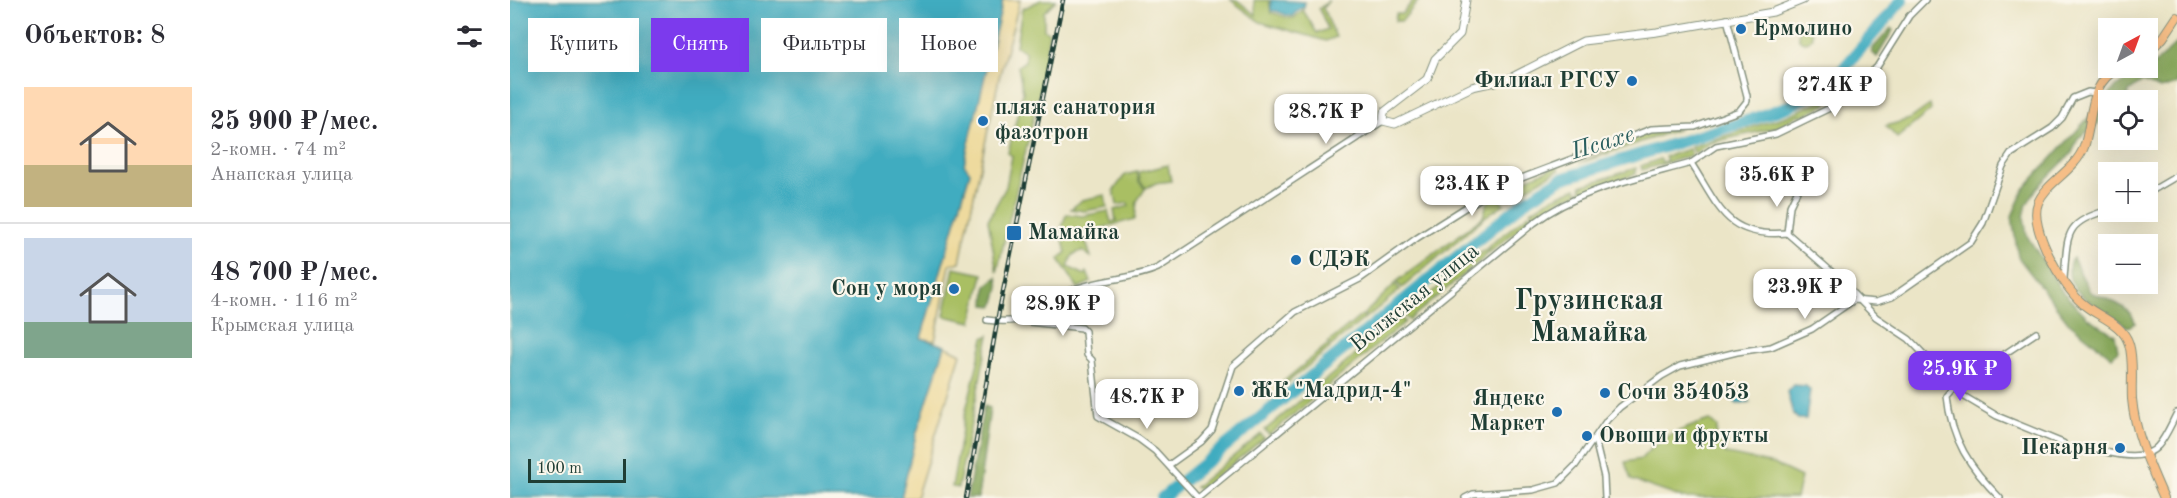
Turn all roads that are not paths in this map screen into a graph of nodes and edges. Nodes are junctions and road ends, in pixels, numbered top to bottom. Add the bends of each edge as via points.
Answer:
1 (1466, 0) edge
2 (1803, 0) edge
3 (1925, 0) edge
4 (2177, 17) edge
5 (1727, 19) junction
6 (2158, 43) edge
7 (2105, 78) edge
8 (2095, 93) junction
9 (1383, 121) junction
10 (1691, 164) junction
11 (2177, 176) edge
12 (2158, 187) edge
13 (1798, 189) dead end
14 (2098, 213) edge
15 (1787, 233) junction
16 (2064, 278) junction
17 (1860, 300) junction
18 (1025, 319) junction
19 (987, 320) dead end
20 (2036, 333) dead end
21 (1955, 387) junction
22 (2177, 413) edge
23 (1595, 440) junction
24 (2063, 443) dead end
25 (2086, 448) dead end
26 (2146, 454) junction
27 (1169, 465) junction
28 (1198, 498) edge
29 (1465, 498) edge
30 (1605, 498) edge
31 (2000, 498) edge
32 (2164, 498) edge

1 - 9 street via 1460,34 1435,59 1427,79 1384,112
2 - 5 street via 1778,10
3 - 10 street, Волжская улица via 1908,16 1877,67 1836,105 1776,134 1716,146
4 - 6 main road
5 - 9 street via 1583,41 1500,82 1472,87 1395,124
5 - 27 street via 1747,96 1739,111 1695,127 1651,129 1504,185 1436,225 1360,279 1295,312 1233,366 1212,430
7 - 8 main road
8 - 16 main road via 2083,149 2064,176 2041,196 2036,210 2044,245
8 - 17 street via 2073,98 2052,128 2011,154 1983,223 1971,242 1892,297 1876,302
9 - 18 street via 1158,268 1137,277 1072,290
10 - 15 street via 1731,223 1765,235
10 - 28 street, Волжская улица via 1586,194 1538,220
11 - 12 street
13 - 15 street via 1788,212
14 - 16 street via 2075,225 2067,244
15 - 17 street
16 - 26 main road via 2080,303 2118,327 2129,344 2132,399
17 - 21 street via 1889,327 1909,339
17 - 23 street via 1848,303 1812,329 1771,347 1680,366 1620,407
18 - 19 street
18 - 27 street via 1085,331 1098,416 1139,439
20 - 21 street
21 - 24 street via 1997,416
21 - 31 street via 1947,396 1954,434 1972,468
22 - 26 street via 2159,446
23 - 29 street via 1558,483
23 - 30 street
25 - 26 street via 2135,456
26 - 32 main road
27 - 28 street

